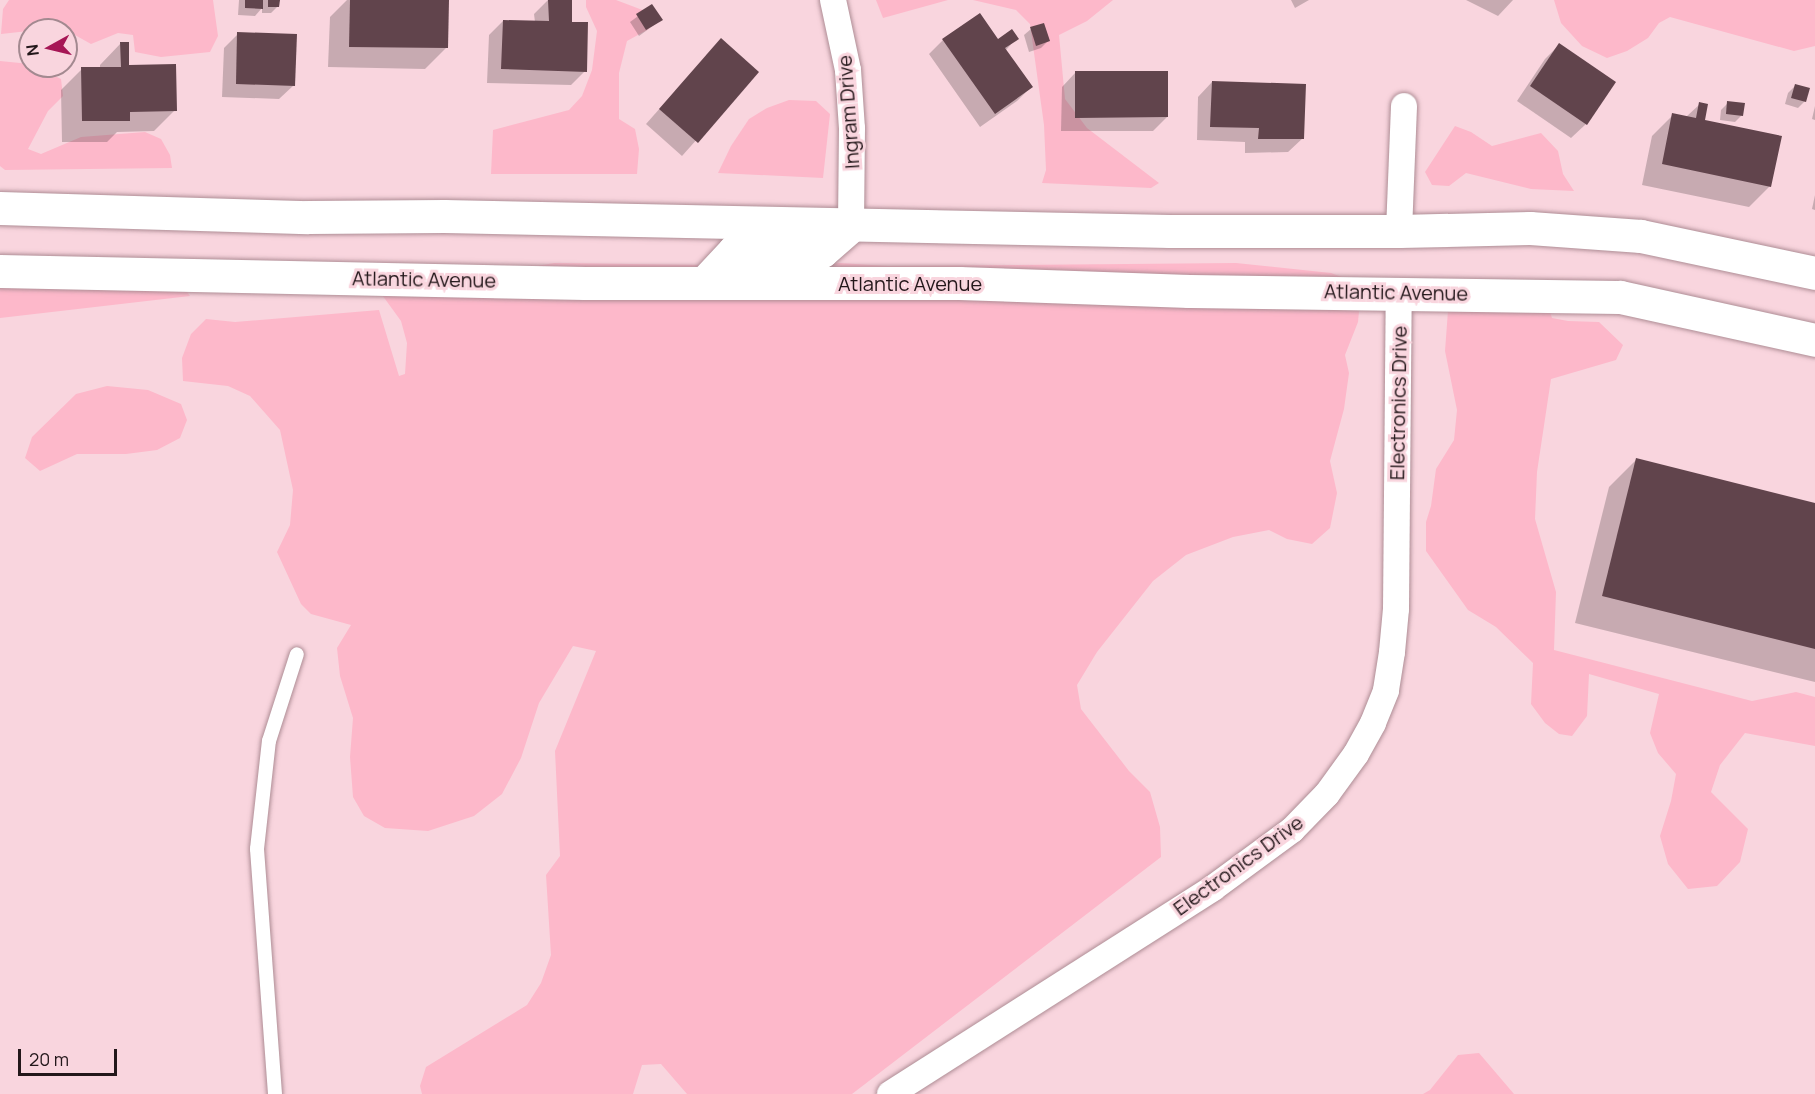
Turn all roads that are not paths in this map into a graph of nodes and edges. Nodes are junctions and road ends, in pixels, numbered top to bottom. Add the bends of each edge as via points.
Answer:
1 (832, 0) edge
2 (1404, 106) dead end
3 (0, 208) edge
4 (851, 226) junction
5 (1399, 231) junction
6 (0, 272) edge
7 (1815, 273) edge
8 (705, 282) junction
9 (1399, 292) junction
10 (1815, 340) edge
11 (297, 654) dead end
12 (275, 1094) edge
13 (890, 1094) edge

1 - 4 street, Ingram Drive via 848,70
2 - 5 street
3 - 4 main road
4 - 5 main road
4 - 8 main road via 822,250 734,251
5 - 7 main road via 1595,231 1641,236
6 - 8 main road, Atlantic Avenue
8 - 9 main road, Atlantic Avenue via 959,282 1189,291
9 - 10 main road, Atlantic Avenue via 1620,297
9 - 13 street, Electronics Drive via 1396,609 1392,652 1386,690 1356,754 1327,794 1292,830 1213,888
11 - 12 lane via 269,741 257,849

